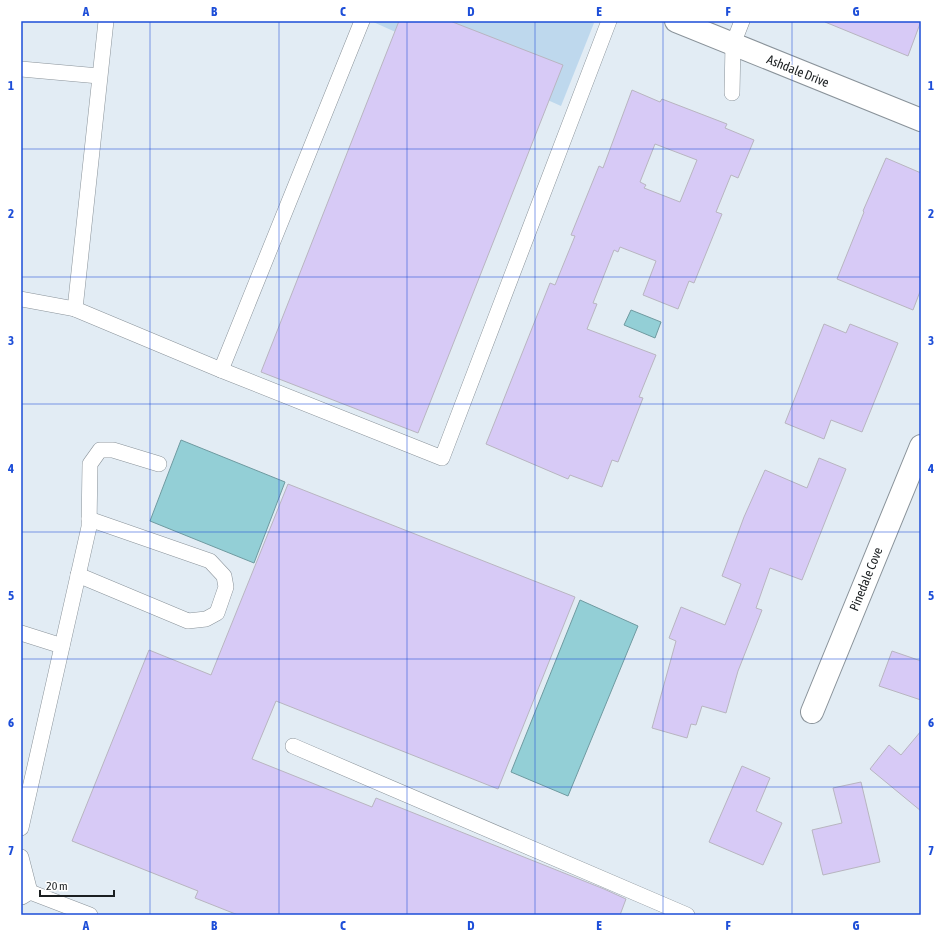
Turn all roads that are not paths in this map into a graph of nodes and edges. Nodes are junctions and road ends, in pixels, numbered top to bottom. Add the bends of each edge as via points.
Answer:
1 (106, 21) edge
2 (362, 21) edge
3 (609, 21) edge
4 (676, 21) edge
5 (742, 21) edge
6 (733, 44) junction
7 (21, 69) edge
8 (99, 76) junction
9 (732, 93) dead end
10 (921, 120) edge
11 (21, 299) edge
12 (75, 309) junction
13 (221, 370) junction
14 (921, 446) edge
15 (159, 464) dead end
16 (89, 519) junction
17 (78, 575) junction
18 (21, 633) edge
19 (62, 646) junction
20 (812, 712) dead end
21 (293, 746) dead end
22 (21, 828) edge
23 (21, 857) edge
24 (25, 895) edge
25 (90, 915) edge
26 (687, 915) edge

1 - 8 lane
2 - 13 lane
3 - 13 lane via 442,458
4 - 6 street, Ashdale Drive
5 - 6 lane
6 - 9 lane
6 - 10 street, Ashdale Drive
7 - 8 lane
8 - 12 lane
11 - 12 lane
12 - 13 lane
14 - 20 street, Pinedale Cove
15 - 16 lane via 113,450 100,450 90,464
16 - 17 lane
16 - 17 lane via 210,562 224,576 226,587 217,613 206,619 188,621
17 - 19 lane
18 - 19 lane
19 - 22 lane
21 - 26 lane
23 - 24 lane
24 - 25 lane

